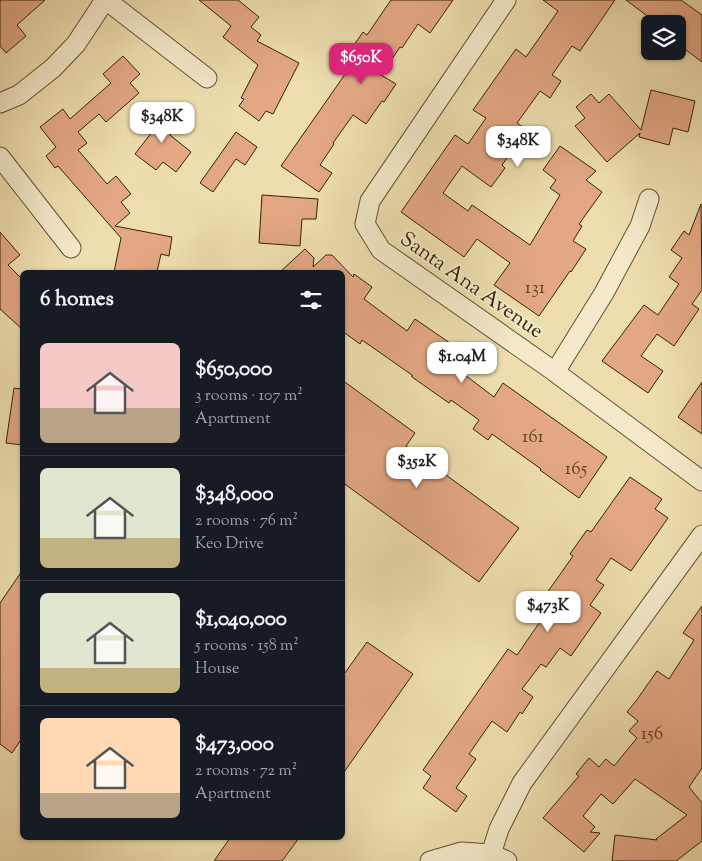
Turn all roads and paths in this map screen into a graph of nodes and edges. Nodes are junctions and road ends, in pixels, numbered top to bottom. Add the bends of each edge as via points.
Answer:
1 (106, 0) edge
2 (506, 0) edge
3 (206, 78) dead end
4 (0, 103) edge
5 (0, 157) edge
6 (649, 199) dead end
7 (71, 248) dead end
8 (555, 372) junction
9 (702, 481) edge
10 (702, 535) edge
11 (499, 858) edge
12 (430, 861) edge

1 - 3 street
1 - 4 street via 76,44 53,68 18,95
2 - 8 street, Santa Ana Avenue via 370,201 365,224 381,250
5 - 7 street
6 - 8 street via 640,226 604,294
8 - 9 street, Santa Ana Avenue
10 - 11 street via 522,783 500,829
11 - 12 street via 461,852

